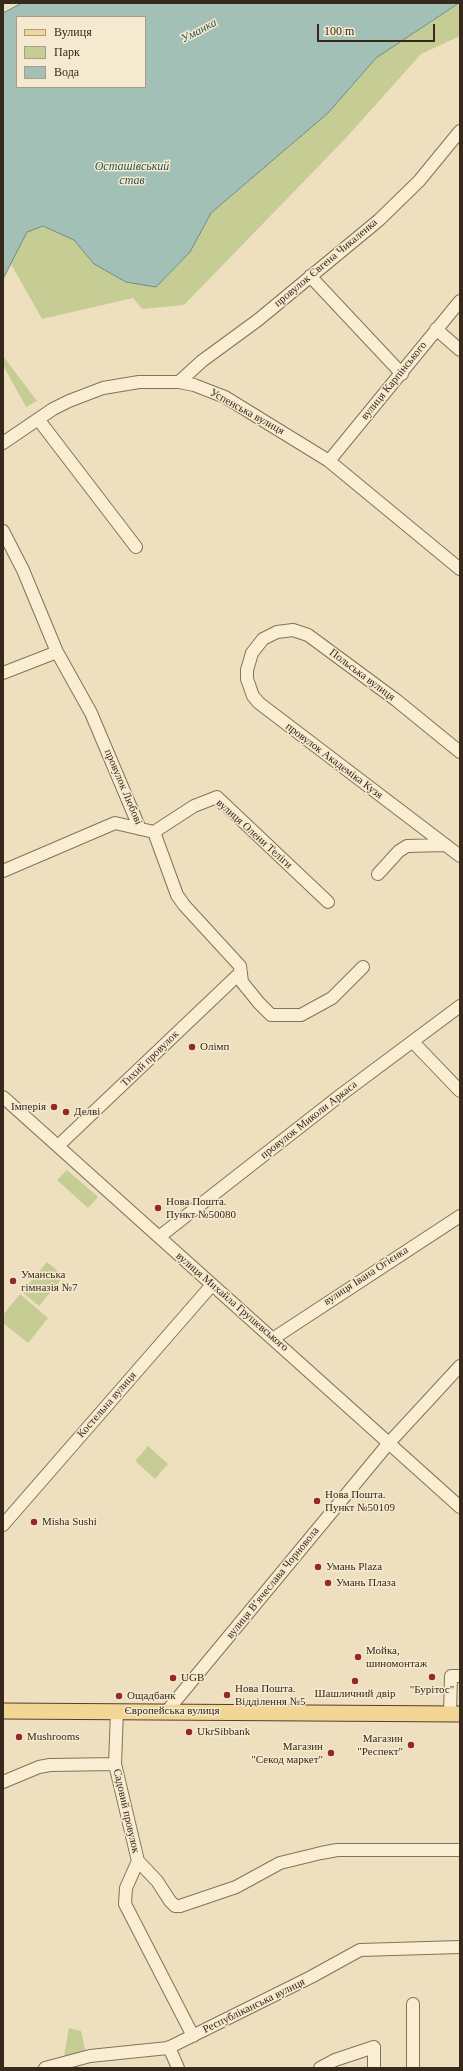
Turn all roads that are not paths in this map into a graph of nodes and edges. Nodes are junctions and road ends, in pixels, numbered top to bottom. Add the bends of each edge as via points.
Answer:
1 (460, 130) edge
2 (310, 276) junction
3 (460, 302) edge
4 (436, 329) junction
5 (460, 350) edge
6 (402, 374) junction
7 (179, 382) junction
8 (38, 419) junction
9 (3, 443) edge
10 (329, 461) junction
11 (3, 531) edge
12 (136, 547) dead end
13 (460, 569) edge
14 (257, 646) joint
15 (56, 652) junction
16 (3, 673) edge
17 (460, 752) edge
18 (140, 829) junction
19 (154, 832) junction
20 (446, 846) junction
21 (460, 856) edge
22 (3, 871) edge
23 (378, 874) dead end
24 (328, 902) dead end
25 (363, 968) dead end
26 (241, 972) junction
27 (460, 1006) edge
28 (413, 1042) junction
29 (460, 1091) edge
30 (3, 1097) edge
31 (58, 1145) junction
32 (460, 1216) edge
33 (159, 1237) junction
34 (211, 1286) junction
35 (274, 1338) junction
36 (460, 1366) edge
37 (388, 1444) junction
38 (460, 1507) edge
39 (3, 1525) edge
40 (460, 1676) edge
41 (3, 1710) edge
42 (117, 1711) junction
43 (167, 1711) junction
44 (455, 1714) edge
45 (115, 1764) junction
46 (3, 1782) edge
47 (460, 1850) edge
48 (138, 1860) junction
49 (460, 1947) edge
50 (413, 2004) dead end
51 (193, 2036) junction
52 (169, 2047) junction
53 (45, 2068) edge
54 (178, 2068) edge
55 (320, 2068) edge
56 (374, 2068) edge
57 (413, 2068) edge

1 - 2 street, провулок Євгена Чикаленка via 419,181 379,220
2 - 6 street
2 - 7 street, провулок Євгена Чикаленка via 258,320 202,360
3 - 4 street, вулиця Карпінського
4 - 5 street
4 - 6 street, вулиця Карпінського
6 - 10 street, вулиця Карпінського
7 - 8 street, Успенська вулиця via 139,382 103,388 70,400
7 - 10 street, Успенська вулиця via 226,397
8 - 9 street, Успенська вулиця
8 - 12 street
10 - 13 street, Успенська вулиця
11 - 15 street, провулок Любові via 23,570
14 - 17 street, Польська вулиця via 277,632 292,630 308,635 396,700
14 - 20 street, провулок Академіка Кузя via 250,657 247,670 249,688 259,703
15 - 16 street
15 - 18 street, провулок Любові via 91,713
18 - 19 street, провулок Любові
18 - 22 street via 115,823
19 - 24 street, вулиця Олени Теліги via 194,806 217,797
19 - 26 street, провулок Любові via 177,895 240,966
20 - 21 street, провулок Академіка Кузя
20 - 23 street via 407,846
25 - 26 street, провулок Любові via 332,998 301,1015 271,1015 242,982
26 - 31 street, Тихий провулок
27 - 28 street, провулок Миколи Аркаса
28 - 29 street
28 - 33 street, провулок Миколи Аркаса
30 - 31 street, вулиця Михайла Грушевського
31 - 33 street, вулиця Михайла Грушевського
32 - 35 street, вулиця Івана Огієнка
33 - 34 street, вулиця Михайла Грушевського
34 - 35 street, вулиця Михайла Грушевського
34 - 39 street, Костельна вулиця
35 - 37 street, вулиця Михайла Грушевського
36 - 37 street, вулиця В’ячеслава Чорновола
37 - 38 street, вулиця Михайла Грушевського
37 - 43 street, вулиця В’ячеслава Чорновола
40 - 44 street via 451,1676
41 - 42 main road, Європейська вулиця
42 - 43 main road, Європейська вулиця
42 - 45 street, Садовий провулок
43 - 44 main road, Європейська вулиця
45 - 46 street via 50,1764
45 - 48 street, Садовий провулок
47 - 48 street via 337,1850 320,1853 280,1863 232,1889 180,1906 175,1906 170,1901 157,1881
48 - 51 street, Садовий провулок via 126,1888 125,1904
49 - 51 street, Республіканська вулиця via 360,1950
50 - 57 street
51 - 52 street, Республіканська вулиця
52 - 53 street, Республіканська вулиця via 90,2056
52 - 54 street
55 - 56 street via 335,2060 374,2047

